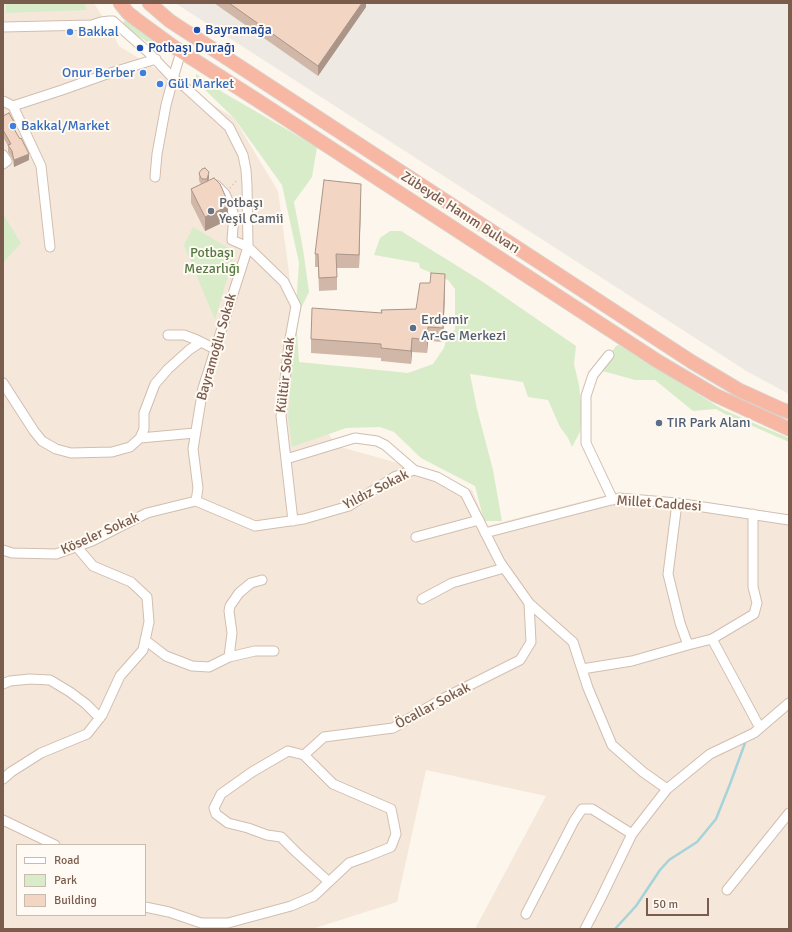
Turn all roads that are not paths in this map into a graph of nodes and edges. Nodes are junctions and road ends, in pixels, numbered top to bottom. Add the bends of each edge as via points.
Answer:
1 (149, 3) edge
2 (125, 5) edge
3 (114, 23) junction
4 (3, 27) edge
5 (181, 52) junction
6 (156, 59) junction
7 (173, 78) junction
8 (3, 101) edge
9 (13, 106) junction
10 (155, 177) dead end
11 (214, 183) edge
12 (50, 247) dead end
13 (248, 247) junction
14 (168, 335) dead end
15 (201, 342) junction
16 (215, 349) junction
17 (610, 355) dead end
18 (3, 383) edge
19 (789, 412) edge
20 (789, 429) edge
21 (195, 433) junction
22 (140, 438) junction
23 (286, 459) junction
24 (414, 470) junction
25 (613, 500) junction
26 (196, 501) junction
27 (677, 503) junction
28 (753, 514) junction
29 (479, 520) junction
30 (789, 520) edge
31 (292, 521) junction
32 (485, 533) junction
33 (416, 536) dead end
34 (77, 547) junction
35 (3, 550) edge
36 (504, 568) junction
37 (262, 580) dead end
38 (422, 599) dead end
39 (529, 603) junction
40 (712, 639) junction
41 (145, 640) junction
42 (688, 645) junction
43 (274, 651) dead end
44 (229, 657) junction
45 (582, 669) junction
46 (3, 684) edge
47 (789, 703) edge
48 (100, 718) junction
49 (760, 728) junction
50 (304, 755) junction
51 (3, 779) edge
52 (667, 789) junction
53 (789, 813) edge
54 (3, 820) edge
55 (632, 834) junction
56 (54, 844) edge
57 (329, 882) junction
58 (728, 890) dead end
59 (146, 907) edge
60 (526, 914) dead end
61 (585, 929) edge

1 - 19 highway, Zübeyde Hanım Bulvarı via 170,21 692,362 739,390
2 - 3 street
2 - 5 highway, Zübeyde Hanım Bulvarı via 137,20
3 - 4 street via 109,21 92,25
3 - 6 street, Bayramoğlu Sokak
5 - 7 street
5 - 20 highway, Zübeyde Hanım Bulvarı via 659,362 715,395
6 - 7 street, Bayramoğlu Sokak
6 - 9 street
7 - 10 street via 156,154
7 - 13 street, Bayramoğlu Sokak via 229,127 243,155 247,185
8 - 9 street
9 - 12 street via 41,166
11 - 13 street, Kültür Sokak via 225,194 234,214 232,240
13 - 16 street, Bayramoğlu Sokak
13 - 23 street, Kültür Sokak via 284,282 296,306 281,416
14 - 15 street via 184,335
15 - 16 street
15 - 22 street via 168,369 155,384 144,413 144,429
16 - 21 street, Bayramoğlu Sokak via 203,388
17 - 25 street via 593,374 586,396 586,443
18 - 22 street via 42,441 56,449 71,453 112,452 130,447
21 - 22 street
21 - 26 street, Bayramoğlu Sokak via 193,449 198,488
23 - 24 street via 355,438 377,441 385,445
23 - 31 street, Kültür Sokak
24 - 29 street, Yıldız Sokak via 437,477 465,493
24 - 31 street, Yıldız Sokak via 394,478 349,506
25 - 27 street, Millet Caddesi via 619,498
25 - 32 street, Millet Caddesi
26 - 31 street, Yıldız Sokak via 255,526
26 - 34 street, Köseler Sokak via 147,513
27 - 28 street, Millet Caddesi
27 - 42 street via 668,574
28 - 30 street, Millet Caddesi
28 - 40 street via 753,587 757,603 754,614
29 - 32 street, Yıldız Sokak
29 - 33 street
32 - 36 street
34 - 35 street, Köseler Sokak via 56,554 12,553
34 - 41 street via 94,566 131,582 147,597 149,622
36 - 38 street via 452,583
36 - 39 street
37 - 44 street via 251,583 239,593 230,606 232,633
39 - 45 street via 573,642
39 - 50 street, Öcallar Sokak via 531,642 520,660 444,698 393,728 324,737
40 - 42 street
40 - 49 street
41 - 44 street via 166,656 192,666 209,667
41 - 48 street via 142,650 120,676
42 - 45 street via 632,662
43 - 44 street via 255,651
45 - 52 street via 612,745
46 - 48 street via 30,679 50,680 86,704
47 - 49 street
48 - 51 street via 87,734 41,753
49 - 52 street via 710,754
50 - 57 street via 333,784 391,809 396,834 391,847 349,863
50 - 57 street via 288,751 252,772 221,794 214,808 216,814 228,823 281,837
52 - 55 street
53 - 58 street
54 - 56 street
55 - 60 street via 592,809 582,809
55 - 61 street
57 - 59 street via 314,896 291,906 228,923 201,923

